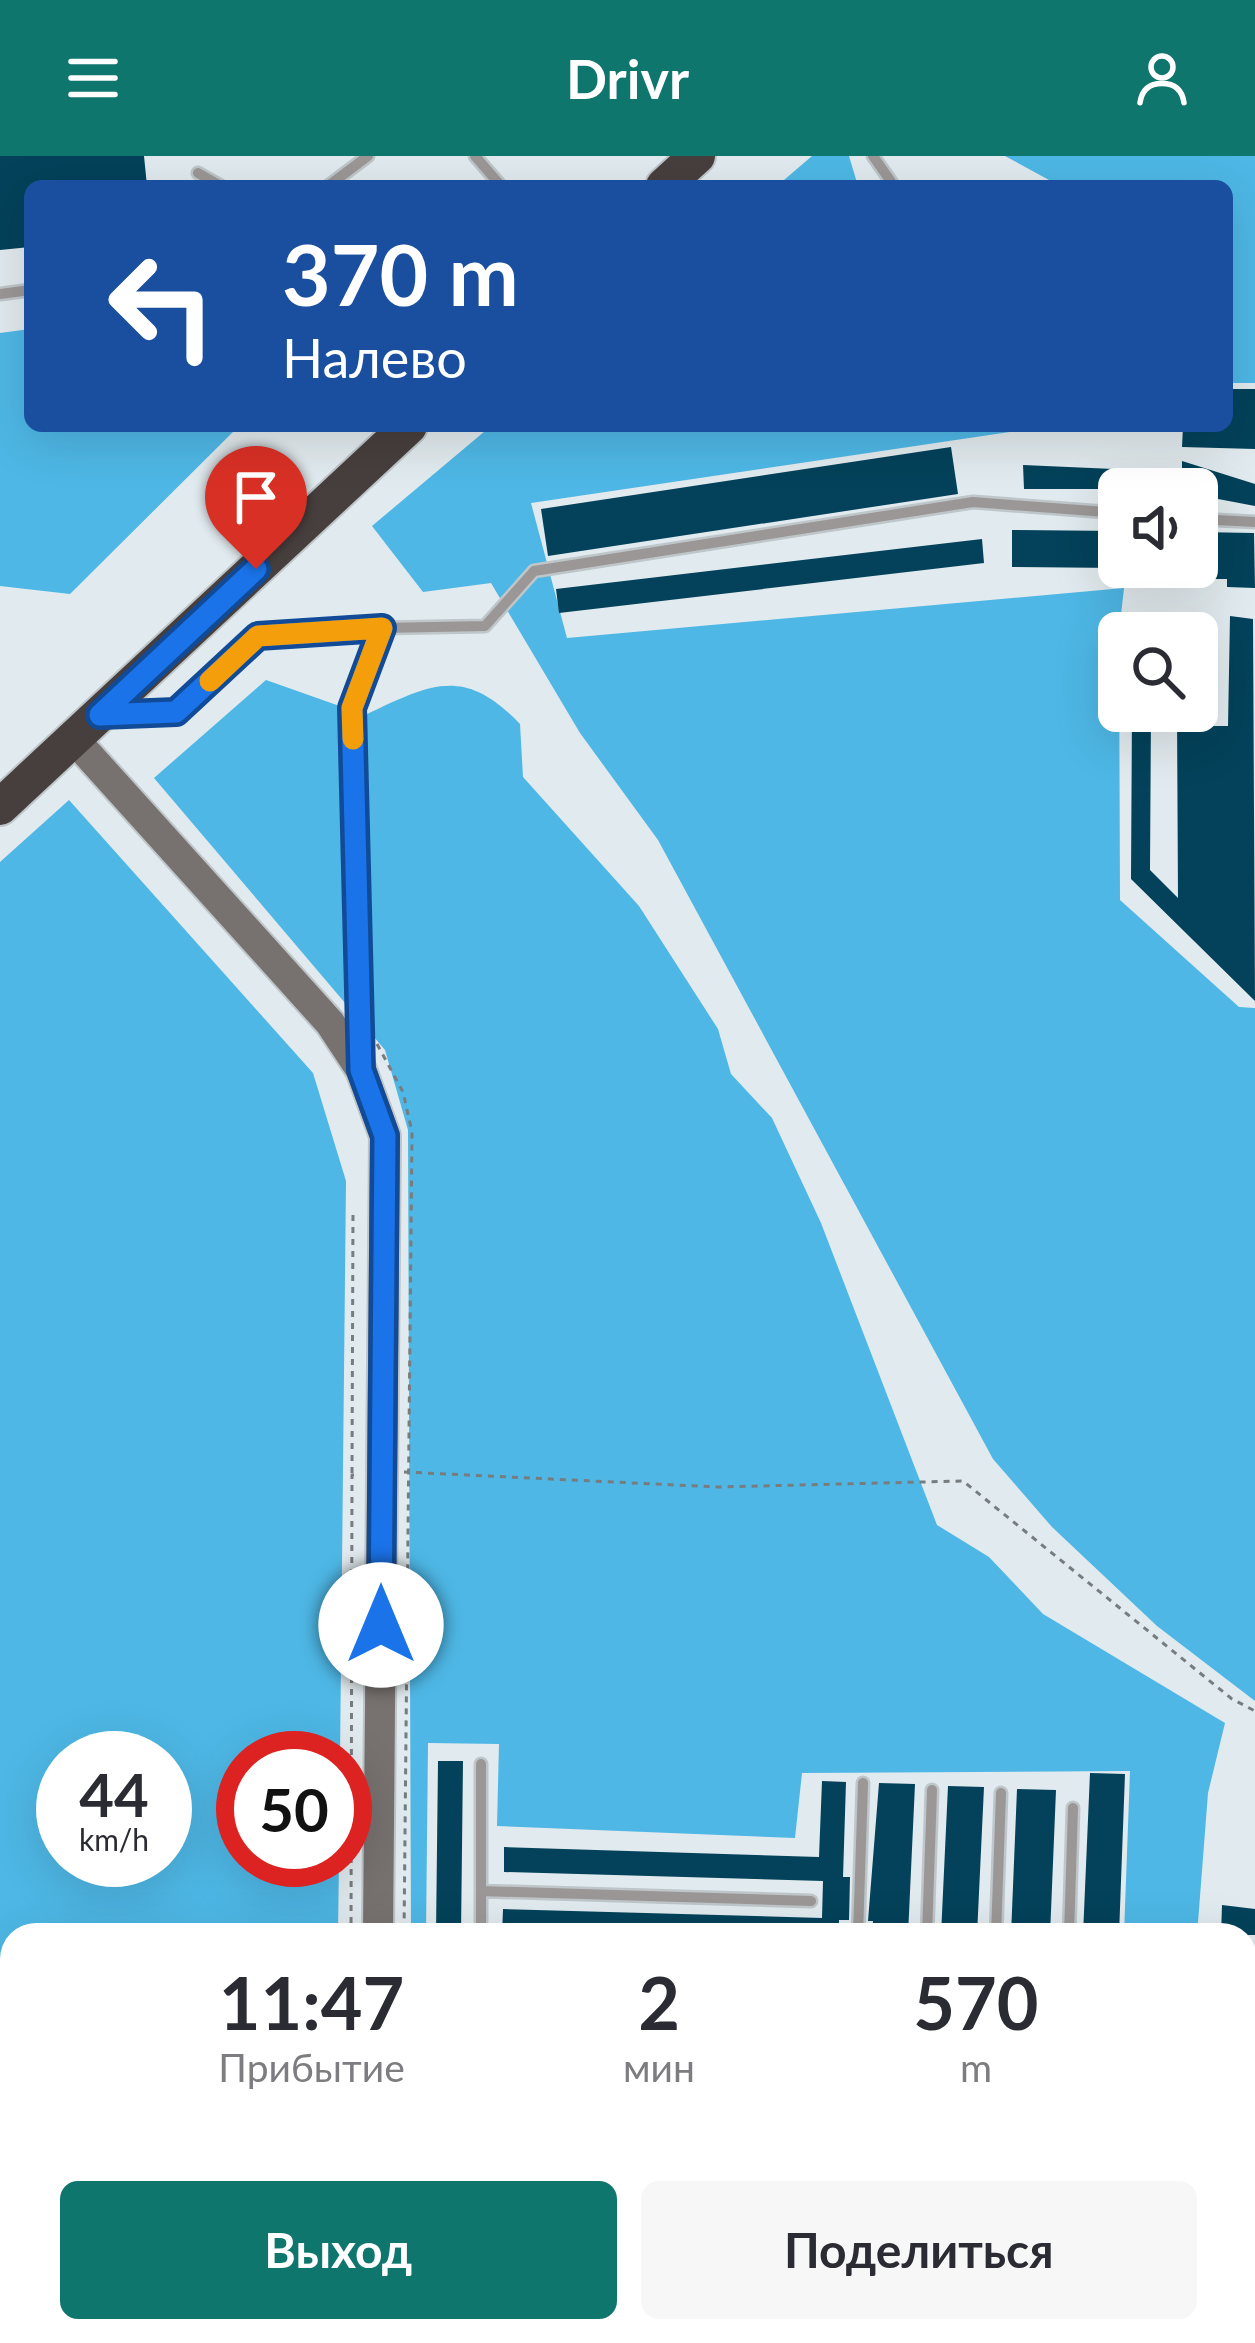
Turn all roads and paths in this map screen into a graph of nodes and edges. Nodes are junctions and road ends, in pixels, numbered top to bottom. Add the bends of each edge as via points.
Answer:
1 (368, 156) edge
2 (475, 156) edge
3 (697, 156) edge
4 (198, 172) dead end
5 (211, 180) edge
6 (336, 180) edge
7 (496, 180) edge
8 (671, 180) edge
9 (403, 432) edge
10 (1098, 511) edge
11 (1218, 520) edge
12 (1255, 522) edge
13 (382, 628) junction
14 (87, 727) junction
15 (0, 807) edge
16 (361, 1070) junction
17 (353, 1210) dead end
18 (367, 1474) junction
19 (1255, 1711) edge
20 (481, 1764) dead end
21 (863, 1783) dead end
22 (932, 1790) dead end
23 (1001, 1792) dead end
24 (1073, 1808) dead end
25 (481, 1891) junction
26 (811, 1901) dead end
27 (351, 1923) edge
28 (378, 1923) edge
29 (481, 1923) edge
30 (858, 1923) edge
31 (926, 1923) edge
32 (996, 1923) edge
33 (1069, 1923) edge

1 - 6 lane
2 - 7 lane
3 - 8 highway
4 - 5 lane
9 - 14 highway
10 - 13 lane via 974,502 534,571 485,626
11 - 12 lane
13 - 14 lane via 258,636 176,712
13 - 16 lane via 352,708
14 - 15 highway
14 - 16 main road
16 - 18 main road via 385,1136
17 - 18 path
18 - 19 path via 718,1487 963,1481
18 - 27 path
18 - 28 main road
20 - 25 lane
21 - 30 lane
22 - 31 lane
23 - 32 lane
24 - 33 lane
25 - 26 lane
25 - 29 lane

